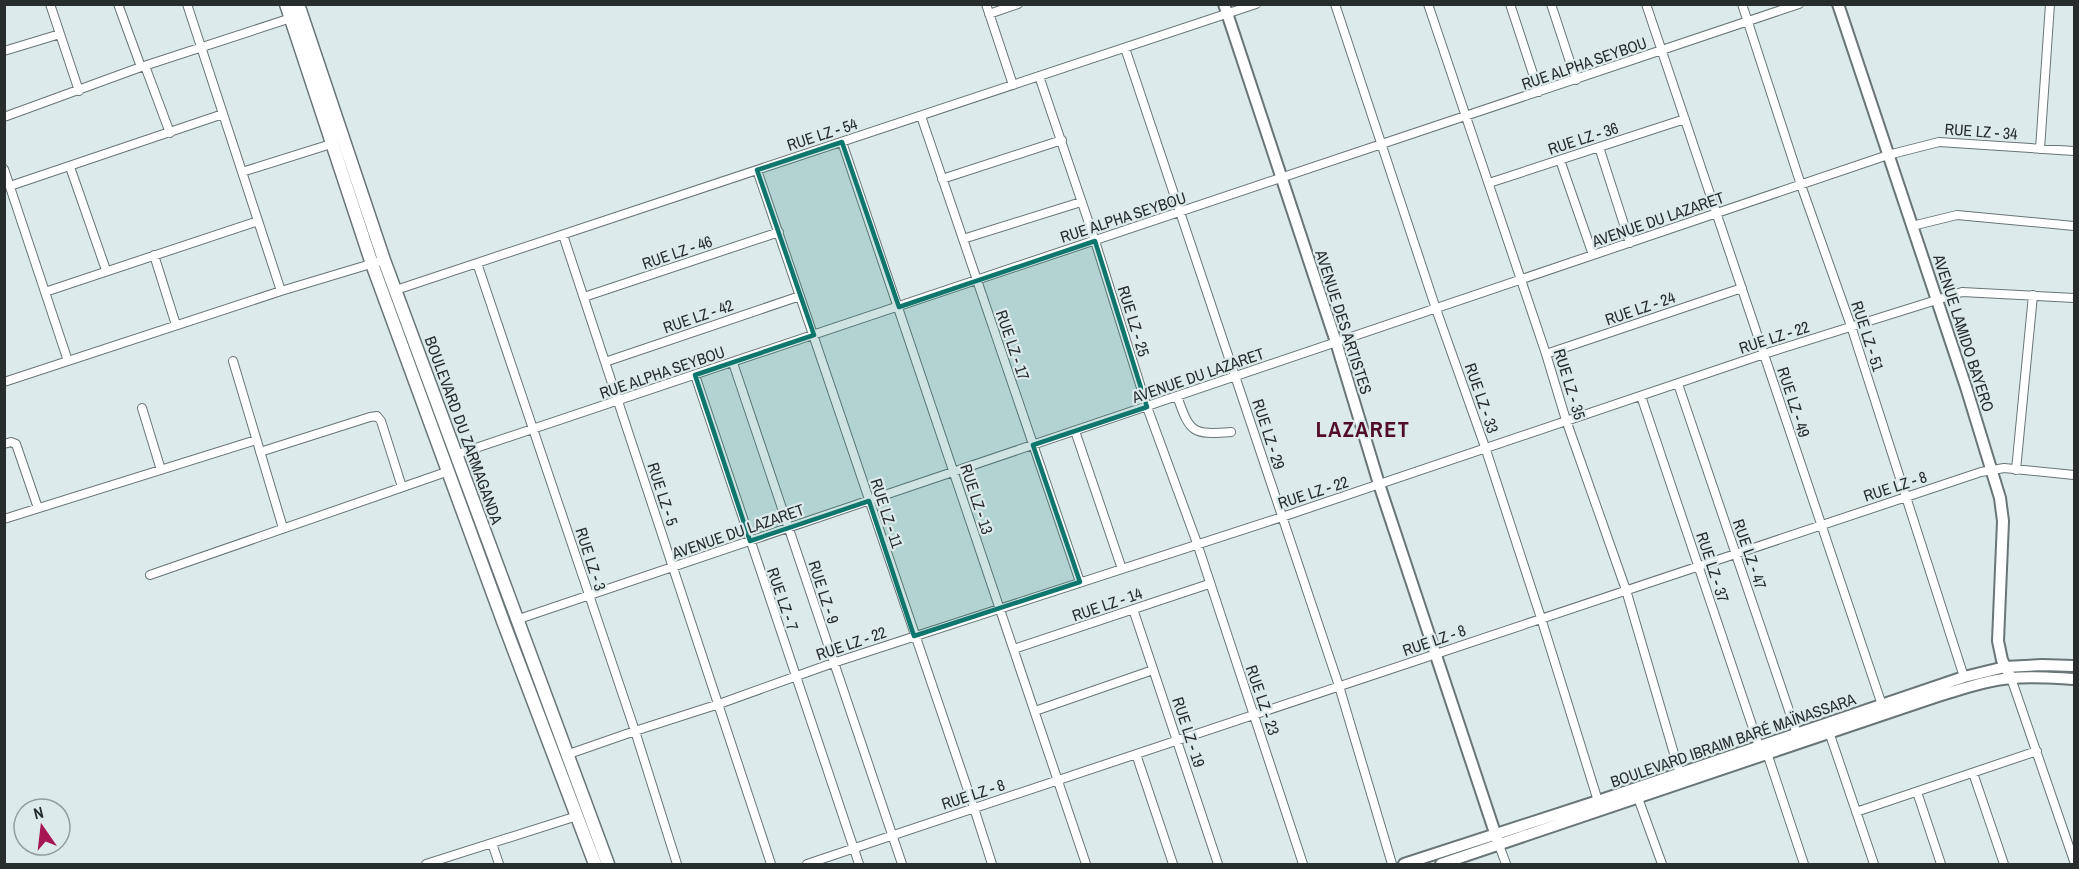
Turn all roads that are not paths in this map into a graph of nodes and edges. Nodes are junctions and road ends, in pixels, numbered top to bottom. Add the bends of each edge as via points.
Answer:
1 (50, 4) edge
2 (118, 4) edge
3 (187, 4) edge
4 (286, 4) edge
5 (298, 4) edge
6 (986, 4) edge
7 (1018, 4) edge
8 (1256, 4) edge
9 (1335, 4) edge
10 (1428, 4) edge
11 (1510, 4) edge
12 (1551, 4) edge
13 (1646, 4) edge
14 (1742, 4) edge
15 (1799, 4) edge
16 (1838, 4) edge
17 (2050, 4) edge
18 (1225, 9) edge
19 (989, 14) junction
20 (291, 18) junction
21 (1748, 22) junction
22 (60, 34) junction
23 (201, 47) junction
24 (1125, 48) junction
25 (5, 50) edge
26 (1662, 51) junction
27 (143, 67) junction
28 (1039, 76) junction
29 (1576, 80) junction
30 (1013, 85) junction
31 (80, 91) junction
32 (1539, 92) junction
33 (223, 114) junction
34 (921, 116) junction
35 (4, 117) edge
36 (1466, 117) junction
37 (1685, 119) junction
38 (170, 133) junction
39 (1062, 140) junction
40 (842, 142) junction
41 (331, 144) junction
42 (1382, 145) junction
43 (1599, 147) junction
44 (2040, 149) junction
45 (2074, 151) edge
46 (1888, 155) junction
47 (1560, 160) junction
48 (70, 167) junction
49 (4, 169) edge
50 (757, 170) junction
51 (242, 172) junction
52 (942, 179) junction
53 (1282, 179) junction
54 (1489, 183) junction
55 (1801, 185) junction
56 (10, 186) junction
57 (1081, 202) junction
58 (1181, 212) junction
59 (1717, 213) junction
60 (258, 221) junction
61 (1912, 226) junction
62 (2074, 226) edge
63 (779, 232) junction
64 (563, 235) junction
65 (963, 239) junction
66 (1095, 241) junction
67 (1630, 243) junction
68 (154, 255) junction
69 (1593, 255) junction
70 (378, 262) junction
71 (477, 263) junction
72 (106, 270) junction
73 (1521, 280) junction
74 (977, 281) junction
75 (1742, 288) junction
76 (396, 290) junction
77 (281, 291) junction
78 (45, 292) junction
79 (2033, 295) junction
80 (800, 296) junction
81 (584, 297) junction
82 (2074, 298) edge
83 (1937, 300) junction
84 (899, 307) junction
85 (1436, 309) junction
86 (176, 326) junction
87 (1851, 326) junction
88 (814, 335) junction
89 (1336, 342) junction
90 (1546, 354) junction
91 (1764, 354) junction
92 (68, 361) junction
93 (233, 362) dead end
94 (605, 362) junction
95 (733, 363) junction
96 (695, 375) junction
97 (1236, 376) junction
98 (5, 381) edge
99 (1678, 384) junction
100 (1177, 396) junction
101 (1641, 396) junction
102 (618, 401) junction
103 (1147, 407) junction
104 (142, 408) dead end
105 (1566, 420) junction
106 (534, 429) junction
107 (1075, 431) junction
108 (1231, 432) dead end
109 (256, 440) junction
110 (4, 444) edge
111 (1033, 445) junction
112 (1485, 447) junction
113 (260, 452) junction
114 (455, 454) junction
115 (1993, 469) junction
116 (161, 470) junction
117 (2016, 470) junction
118 (449, 471) junction
119 (953, 472) junction
120 (2074, 476) edge
121 (1379, 484) junction
122 (402, 487) junction
123 (1906, 497) junction
124 (869, 501) junction
125 (38, 508) junction
126 (1282, 517) junction
127 (4, 519) edge
128 (1820, 524) junction
129 (283, 528) junction
130 (789, 528) junction
131 (750, 541) junction
132 (1197, 543) junction
133 (1735, 553) junction
134 (1698, 566) junction
135 (673, 567) junction
136 (1122, 569) junction
137 (150, 575) dead end
138 (1080, 582) junction
139 (1209, 584) junction
140 (1626, 590) junction
141 (588, 596) junction
142 (999, 609) junction
143 (1133, 609) junction
144 (1542, 618) junction
145 (516, 620) junction
146 (914, 636) junction
147 (1014, 649) junction
148 (1436, 654) junction
149 (833, 663) junction
150 (2074, 666) edge
151 (2005, 667) junction
152 (1153, 670) junction
153 (796, 677) junction
154 (1964, 677) junction
155 (2011, 678) junction
156 (2074, 679) edge
157 (1339, 686) junction
158 (718, 704) junction
159 (1882, 705) junction
160 (1035, 711) junction
161 (1254, 714) junction
162 (635, 731) junction
163 (1829, 732) junction
164 (1797, 734) junction
165 (1177, 740) junction
166 (1763, 750) junction
167 (2037, 752) junction
168 (1136, 754) junction
169 (566, 755) junction
170 (1973, 773) junction
171 (1680, 774) junction
172 (1058, 780) junction
173 (1917, 792) junction
174 (1638, 798) junction
175 (1598, 801) junction
176 (974, 808) junction
177 (1856, 812) junction
178 (577, 816) junction
179 (892, 836) junction
180 (1498, 840) junction
181 (492, 843) junction
182 (854, 849) junction
183 (2074, 859) edge
184 (426, 864) edge
185 (499, 864) edge
186 (595, 864) edge
187 (608, 864) edge
188 (677, 864) edge
189 (771, 864) edge
190 (807, 864) edge
191 (859, 864) edge
192 (902, 864) edge
193 (992, 864) edge
194 (1086, 864) edge
195 (1173, 864) edge
196 (1218, 864) edge
197 (1303, 864) edge
198 (1392, 864) edge
199 (1404, 864) edge
200 (1441, 864) edge
201 (1506, 864) edge
202 (1662, 864) edge
203 (1804, 864) edge
204 (1874, 864) edge
205 (1941, 864) edge
206 (2004, 864) edge

1 - 22 street
2 - 27 street
3 - 23 street
4 - 20 main road, BOULEVARD DU ZARMAGANDA
5 - 70 main road, BOULEVARD DU ZARMAGANDA
6 - 19 street
7 - 19 street
8 - 18 street, RUE LZ - 54
9 - 42 street, RUE LZ - 33
10 - 36 street, RUE LZ - 35
11 - 32 street
12 - 29 street
13 - 26 street, RUE LZ - 49
14 - 21 street, RUE LZ - 51
15 - 21 street, RUE ALPHA SEYBOU
16 - 46 street, AVENUE LAMIDO BAYERO
17 - 44 street
18 - 24 street, RUE LZ - 54
18 - 53 street, AVENUE DES ARTISTES
19 - 30 street
20 - 23 street
20 - 41 main road, BOULEVARD DU ZARMAGANDA
21 - 26 street, RUE ALPHA SEYBOU
21 - 55 street, RUE LZ - 51
22 - 25 street
22 - 31 street
23 - 27 street
23 - 33 street
24 - 28 street, RUE LZ - 54
24 - 58 street, RUE LZ - 29
26 - 29 street, RUE ALPHA SEYBOU
26 - 37 street, RUE LZ - 49
27 - 31 street
27 - 38 street
28 - 30 street, RUE LZ - 54
28 - 39 street, RUE LZ - 25
29 - 32 street, RUE ALPHA SEYBOU
30 - 34 street, RUE LZ - 54
31 - 35 street
32 - 36 street, RUE ALPHA SEYBOU
33 - 38 street
33 - 51 street
34 - 40 street, RUE LZ - 54
34 - 52 street, RUE LZ - 17
36 - 42 street, RUE ALPHA SEYBOU
36 - 54 street, RUE LZ - 35
37 - 43 street, RUE LZ - 36
37 - 59 street, RUE LZ - 49
38 - 48 street
39 - 52 street
39 - 57 street, RUE LZ - 25
40 - 50 street, RUE LZ - 54
40 - 84 street, RUE LZ - 13
41 - 51 street
41 - 70 main road, BOULEVARD DU ZARMAGANDA
42 - 53 street, RUE ALPHA SEYBOU
42 - 85 street, RUE LZ - 33
43 - 47 street, RUE LZ - 36
43 - 67 street
44 - 45 street, RUE LZ - 34
44 - 46 street, RUE LZ - 34 via 1939,142
46 - 55 street, AVENUE DU LAZARET
46 - 61 street, AVENUE LAMIDO BAYERO
47 - 54 street, RUE LZ - 36
47 - 69 street
48 - 56 street
48 - 72 street
49 - 56 street
50 - 63 street, RUE LZ - 11
50 - 64 street, RUE LZ - 54
51 - 60 street
52 - 65 street, RUE LZ - 17
53 - 58 street, RUE ALPHA SEYBOU
53 - 89 street, AVENUE DES ARTISTES
54 - 73 street, RUE LZ - 35
55 - 59 street, AVENUE DU LAZARET
55 - 87 street, RUE LZ - 51
56 - 78 street
57 - 65 street
57 - 66 street, RUE LZ - 25
58 - 66 street, RUE ALPHA SEYBOU
58 - 97 street, RUE LZ - 29
59 - 67 street, AVENUE DU LAZARET
59 - 75 street, RUE LZ - 49
60 - 68 street
60 - 77 street
61 - 62 street via 1957,215
61 - 83 street, AVENUE LAMIDO BAYERO
63 - 80 street, RUE LZ - 11
63 - 81 street, RUE LZ - 46
64 - 71 street, RUE LZ - 54
64 - 81 street, RUE LZ - 5
65 - 74 street, RUE LZ - 17
66 - 74 street, RUE ALPHA SEYBOU
66 - 103 street, RUE LZ - 25
67 - 69 street, AVENUE DU LAZARET
68 - 72 street
68 - 86 street
69 - 73 street, AVENUE DU LAZARET
70 - 76 main road, BOULEVARD DU ZARMAGANDA
70 - 77 street
70 - 118 main road, BOULEVARD DU ZARMAGANDA
71 - 76 street, RUE LZ - 54
71 - 106 street, RUE LZ - 3
72 - 78 street
73 - 85 street, AVENUE DU LAZARET
73 - 90 street, RUE LZ - 35
74 - 84 street, RUE ALPHA SEYBOU
74 - 111 street, RUE LZ - 17
75 - 90 street, RUE LZ - 24
75 - 91 street, RUE LZ - 49
76 - 114 main road, BOULEVARD DU ZARMAGANDA
77 - 86 street
78 - 92 street
79 - 82 street, RUE LZ - 22
79 - 83 street, RUE LZ - 22 via 1970,291
79 - 117 street
80 - 88 street, RUE LZ - 11
80 - 94 street, RUE LZ - 42
81 - 94 street, RUE LZ - 5
83 - 87 street, RUE LZ - 22
83 - 115 street, AVENUE LAMIDO BAYERO
84 - 88 street, RUE ALPHA SEYBOU
84 - 119 street, RUE LZ - 13
85 - 89 street, AVENUE DU LAZARET
85 - 112 street, RUE LZ - 33
86 - 92 street
87 - 91 street, RUE LZ - 22
87 - 123 street, RUE LZ - 51
88 - 95 street, RUE ALPHA SEYBOU
88 - 124 street, RUE LZ - 11
89 - 97 street, AVENUE DU LAZARET
89 - 121 street, AVENUE DES ARTISTES
90 - 105 street, RUE LZ - 35
91 - 99 street, RUE LZ - 22
91 - 128 street, RUE LZ - 49
92 - 98 street
93 - 109 street
94 - 102 street, RUE LZ - 5
95 - 96 street, RUE ALPHA SEYBOU
95 - 130 street, RUE LZ - 9
96 - 102 street, RUE ALPHA SEYBOU
96 - 131 street, RUE LZ - 7
97 - 100 street, AVENUE DU LAZARET
97 - 126 street, RUE LZ - 29
99 - 101 street, RUE LZ - 22
99 - 133 street, RUE LZ - 47
100 - 103 street, AVENUE DU LAZARET
100 - 108 street via 1185,419 1199,433
101 - 105 street, RUE LZ - 22
101 - 134 street, RUE LZ - 37
102 - 106 street, RUE ALPHA SEYBOU
102 - 135 street, RUE LZ - 5
103 - 107 street, AVENUE DU LAZARET
103 - 132 street, RUE LZ - 25
104 - 116 street
105 - 112 street, RUE LZ - 22
105 - 140 street, RUE LZ - 35
106 - 114 street, RUE ALPHA SEYBOU
106 - 141 street, RUE LZ - 3
107 - 111 street, AVENUE DU LAZARET
107 - 136 street
109 - 113 street
109 - 116 street
110 - 125 street via 16,444
111 - 119 street, AVENUE DU LAZARET
111 - 138 street, RUE LZ - 17
112 - 121 street, RUE LZ - 22
112 - 144 street, RUE LZ - 33
113 - 122 street via 377,416
113 - 129 street
114 - 145 main road, BOULEVARD DU ZARMAGANDA
115 - 117 street, RUE LZ - 8
115 - 123 street, RUE LZ - 8
115 - 151 street, AVENUE LAMIDO BAYERO via 2003,521 1998,641
116 - 125 street
117 - 120 street, RUE LZ - 8
118 - 122 street
118 - 178 main road, BOULEVARD DU ZARMAGANDA
119 - 124 street, AVENUE DU LAZARET
119 - 142 street, RUE LZ - 13
121 - 126 street, RUE LZ - 22
121 - 148 street, AVENUE DES ARTISTES
122 - 129 street
123 - 128 street, RUE LZ - 8
123 - 154 street, RUE LZ - 51
124 - 130 street, AVENUE DU LAZARET
124 - 146 street, RUE LZ - 11
125 - 127 street
126 - 132 street, RUE LZ - 22
126 - 157 street, RUE LZ - 29
128 - 133 street, RUE LZ - 8
128 - 159 street, RUE LZ - 49
129 - 137 street
130 - 131 street, AVENUE DU LAZARET
130 - 149 street, RUE LZ - 9
131 - 135 street, AVENUE DU LAZARET
131 - 153 street, RUE LZ - 7
132 - 136 street, RUE LZ - 22
132 - 139 street, RUE LZ - 23
133 - 134 street, RUE LZ - 8
133 - 164 street, RUE LZ - 47
134 - 140 street, RUE LZ - 8
134 - 166 street, RUE LZ - 37
135 - 141 street, AVENUE DU LAZARET
135 - 158 street, RUE LZ - 5
136 - 138 street, RUE LZ - 22
138 - 142 street, RUE LZ - 22
139 - 143 street, RUE LZ - 14
139 - 161 street, RUE LZ - 23
140 - 144 street, RUE LZ - 8
140 - 171 street, RUE LZ - 35
141 - 145 street, AVENUE DU LAZARET
141 - 162 street, RUE LZ - 3
142 - 146 street, RUE LZ - 22
142 - 147 street, RUE LZ - 13
143 - 147 street, RUE LZ - 14
143 - 152 street, RUE LZ - 19
144 - 148 street, RUE LZ - 8
144 - 175 street, RUE LZ - 33
145 - 169 main road, BOULEVARD DU ZARMAGANDA
146 - 149 street, RUE LZ - 22
146 - 176 street, RUE LZ - 11
147 - 160 street, RUE LZ - 13
148 - 157 street, RUE LZ - 8
148 - 180 street, AVENUE DES ARTISTES
149 - 153 street, RUE LZ - 22
149 - 179 street, RUE LZ - 9
150 - 151 street, BOULEVARD IBRAIM BARÉ MAÏNASSARA
151 - 154 street, BOULEVARD IBRAIM BARÉ MAÏNASSARA
151 - 155 street, AVENUE LAMIDO BAYERO
152 - 160 street
152 - 165 street, RUE LZ - 19
153 - 158 street, RUE LZ - 22
153 - 182 street, RUE LZ - 7
154 - 159 street, BOULEVARD IBRAIM BARÉ MAÏNASSARA
155 - 156 street, BOULEVARD IBRAIM BARÉ MAÏNASSARA
155 - 163 street, BOULEVARD IBRAIM BARÉ MAÏNASSARA via 1948,693
155 - 167 street
157 - 161 street, RUE LZ - 8
157 - 198 street, RUE LZ - 29
158 - 162 street, RUE LZ - 22
158 - 189 street, RUE LZ - 5
159 - 164 street, BOULEVARD IBRAIM BARÉ MAÏNASSARA
160 - 172 street, RUE LZ - 13
161 - 165 street, RUE LZ - 8
161 - 197 street, RUE LZ - 23
162 - 169 street, RUE LZ - 22
162 - 188 street, RUE LZ - 3
163 - 166 street, BOULEVARD IBRAIM BARÉ MAÏNASSARA
163 - 177 street
164 - 166 street, BOULEVARD IBRAIM BARÉ MAÏNASSARA
165 - 168 street, RUE LZ - 8
165 - 196 street, RUE LZ - 19
166 - 171 street, BOULEVARD IBRAIM BARÉ MAÏNASSARA
166 - 174 street, BOULEVARD IBRAIM BARÉ MAÏNASSARA
166 - 203 street, RUE LZ - 37
167 - 170 street
167 - 183 street
168 - 172 street, RUE LZ - 8
168 - 195 street
169 - 187 main road, BOULEVARD DU ZARMAGANDA
170 - 173 street
170 - 206 street
171 - 175 street, BOULEVARD IBRAIM BARÉ MAÏNASSARA
172 - 176 street, RUE LZ - 8
172 - 194 street, RUE LZ - 13
173 - 177 street
173 - 205 street
174 - 180 street, BOULEVARD IBRAIM BARÉ MAÏNASSARA
174 - 202 street
175 - 180 street, BOULEVARD IBRAIM BARÉ MAÏNASSARA
176 - 179 street, RUE LZ - 8
176 - 193 street, RUE LZ - 11
177 - 204 street
178 - 181 street
178 - 186 main road, BOULEVARD DU ZARMAGANDA
179 - 182 street, RUE LZ - 8
179 - 192 street, RUE LZ - 9
180 - 199 street, BOULEVARD IBRAIM BARÉ MAÏNASSARA
180 - 200 street, BOULEVARD IBRAIM BARÉ MAÏNASSARA
180 - 201 street
181 - 184 street
181 - 185 street
182 - 190 street, RUE LZ - 8
182 - 191 street, RUE LZ - 7

